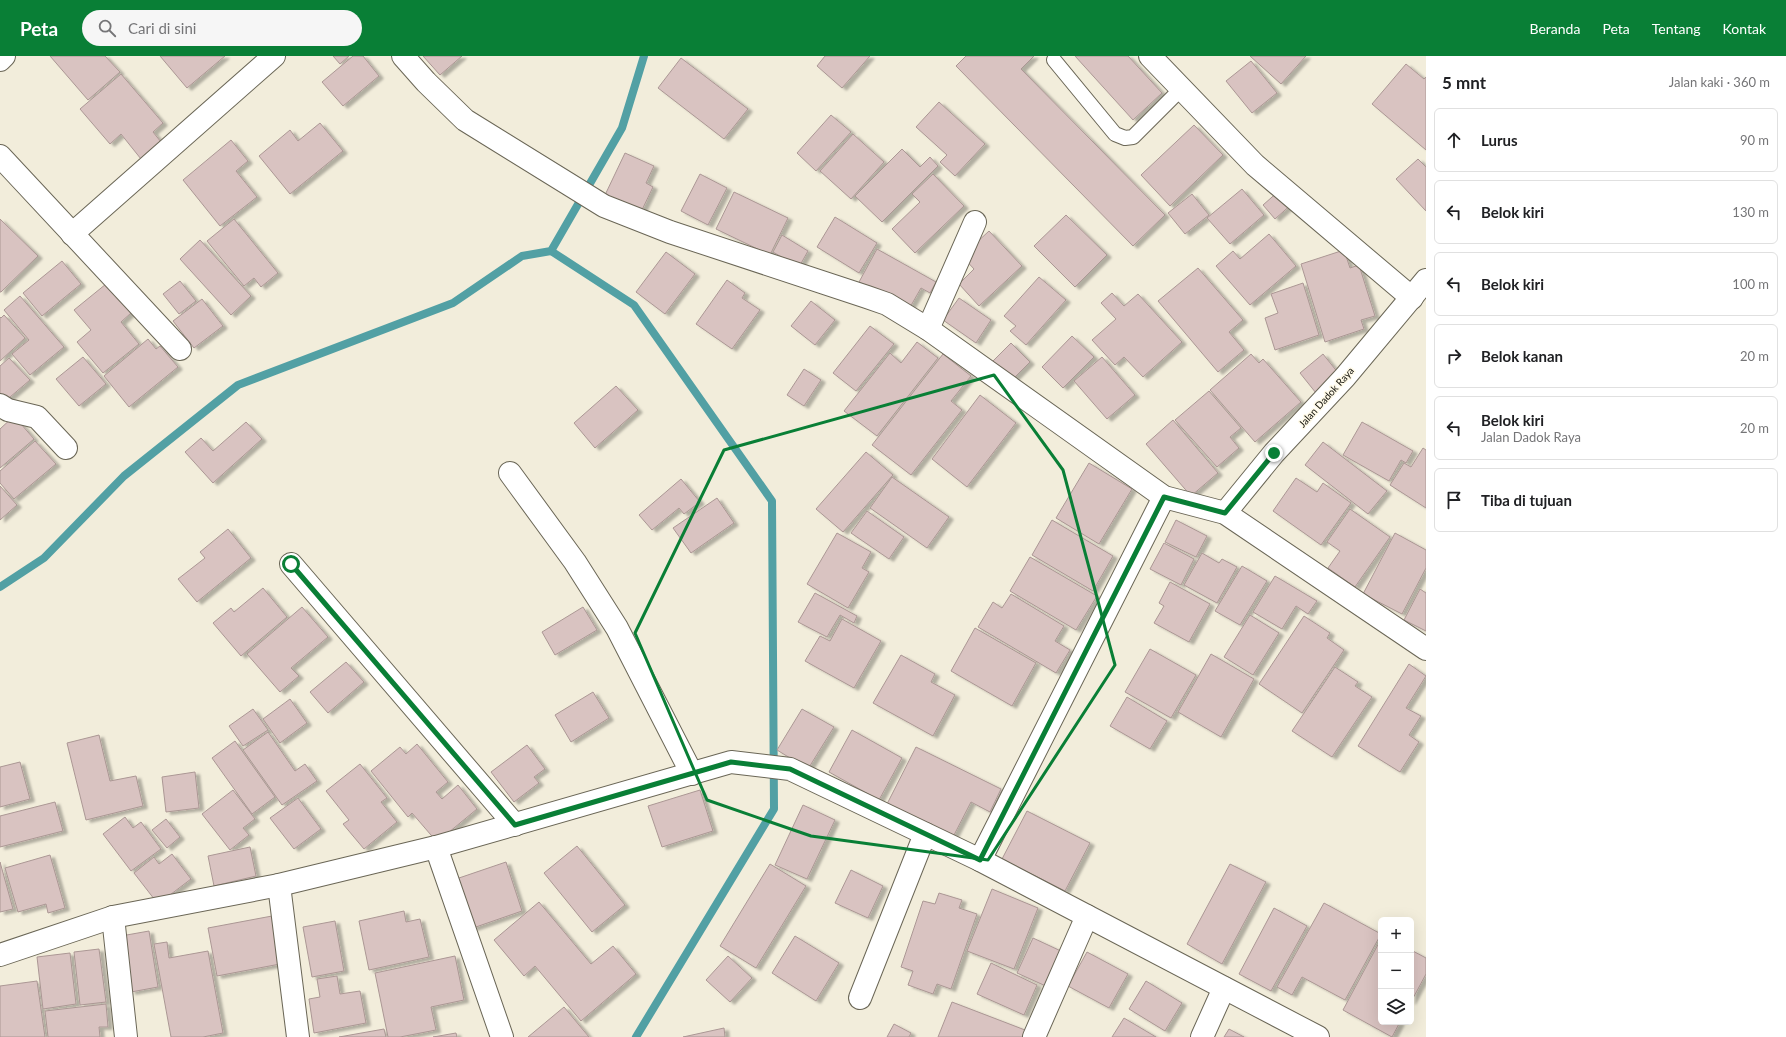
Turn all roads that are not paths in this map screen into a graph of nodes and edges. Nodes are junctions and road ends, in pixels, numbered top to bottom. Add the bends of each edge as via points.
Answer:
1 (4, 56) edge
2 (274, 56) edge
3 (403, 56) edge
4 (1150, 56) edge
5 (0, 60) edge
6 (1054, 60) dead end
7 (1182, 88) junction
8 (0, 156) edge
9 (975, 222) dead end
10 (72, 234) junction
11 (1426, 280) edge
12 (1412, 298) junction
13 (928, 329) junction
14 (180, 349) dead end
15 (0, 404) edge
16 (66, 448) dead end
17 (510, 473) dead end
18 (1164, 497) junction
19 (1225, 513) junction
20 (291, 564) dead end
21 (1426, 649) edge
22 (692, 774) junction
23 (515, 825) junction
24 (925, 834) junction
25 (436, 847) junction
26 (980, 860) junction
27 (279, 885) junction
28 (1086, 916) junction
29 (113, 918) junction
30 (0, 956) edge
31 (1224, 988) junction
32 (860, 998) dead end
33 (126, 1037) edge
34 (298, 1037) edge
35 (502, 1037) edge
36 (1034, 1037) edge
37 (1202, 1037) edge
38 (1318, 1037) edge

1 - 5 street
2 - 10 street
3 - 13 street via 465,120 604,206 665,230 867,296 887,304
4 - 7 street
6 - 7 lane via 1115,134 1125,138 1132,137
7 - 12 street via 1255,165
8 - 10 street
9 - 13 street
10 - 14 street
11 - 12 street, Jalan Dadok Raya
12 - 19 street, Jalan Dadok Raya via 1345,377 1274,453
13 - 18 street
15 - 16 street via 8,410 37,417
17 - 22 street via 575,562 617,628
18 - 19 street
18 - 26 street
19 - 21 street
20 - 23 street
22 - 23 street
22 - 24 street via 731,762 790,769
23 - 25 street
24 - 26 street
24 - 32 street
25 - 27 street
25 - 35 street
26 - 28 street
27 - 29 street
27 - 34 street
28 - 31 street
28 - 36 street
29 - 30 street
29 - 33 street
31 - 37 street
31 - 38 street

